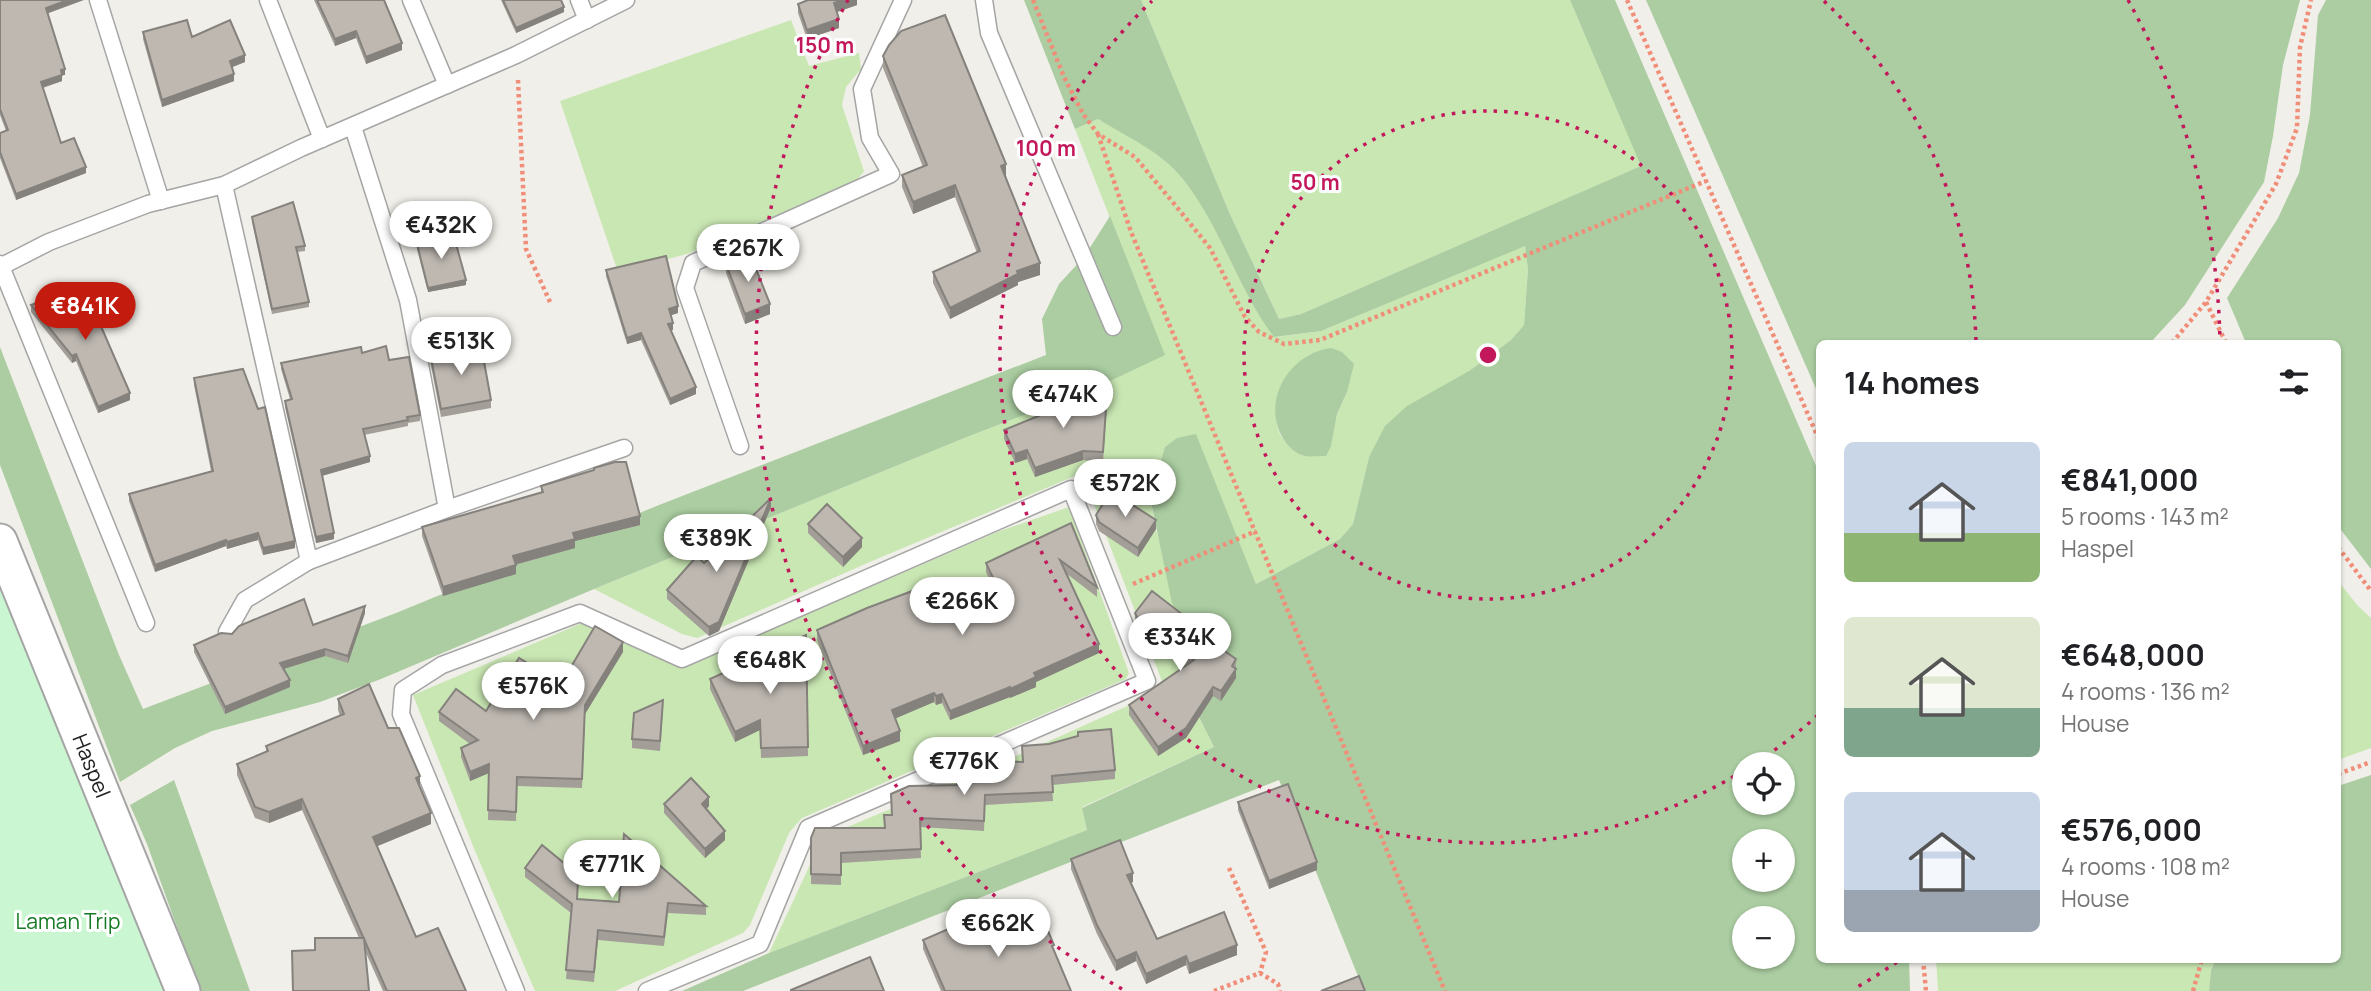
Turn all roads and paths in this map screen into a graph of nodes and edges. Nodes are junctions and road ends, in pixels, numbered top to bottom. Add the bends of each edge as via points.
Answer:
1 (98, 0) edge
2 (268, 0) edge
3 (411, 0) edge
4 (579, 0) edge
5 (626, 0) edge
6 (903, 0) edge
7 (984, 0) edge
8 (1033, 0) edge
9 (1627, 0) edge
10 (2311, 0) edge
11 (587, 20) junction
12 (516, 55) junction
13 (447, 85) junction
14 (353, 127) junction
15 (1098, 134) junction
16 (322, 139) junction
17 (1706, 181) junction
18 (224, 185) junction
19 (161, 201) junction
20 (0, 266) edge
21 (550, 302) dead end
22 (2206, 302) junction
23 (1113, 327) dead end
24 (2174, 340) edge
25 (2225, 340) edge
26 (1816, 433) edge
27 (740, 446) dead end
28 (624, 448) dead end
29 (447, 509) junction
30 (1256, 531) junction
31 (0, 541) edge
32 (2341, 551) edge
33 (309, 561) junction
34 (2371, 591) edge
35 (1112, 593) junction
36 (146, 623) dead end
37 (228, 632) edge
38 (2371, 762) edge
39 (2341, 773) edge
40 (1229, 868) dead end
41 (1923, 963) edge
42 (2202, 963) edge
43 (1261, 973) junction
44 (183, 991) edge
45 (516, 991) edge
46 (647, 991) edge
47 (1214, 991) edge
48 (1280, 991) edge
49 (1445, 991) edge
50 (1926, 991) edge
51 (2193, 991) edge

1 - 19 lane
2 - 16 lane
3 - 13 lane
4 - 11 lane
5 - 11 lane
6 - 27 lane via 862,89 870,138 891,174 694,264 685,288
7 - 23 lane via 989,33
8 - 15 path via 1064,77
9 - 17 path
10 - 22 path via 2300,47 2297,128 2276,184
11 - 12 lane
12 - 13 lane
12 - 21 path via 526,248
13 - 14 lane
14 - 16 lane
14 - 29 lane via 408,300
15 - 17 path via 1135,157 1210,248 1245,317 1259,332 1284,344 1320,340
15 - 30 path via 1131,232
16 - 18 lane
17 - 26 path
18 - 19 lane
18 - 33 lane
19 - 20 lane via 49,242
20 - 36 lane
22 - 24 path
22 - 25 path
28 - 29 lane
29 - 33 lane
30 - 35 path
30 - 49 path
31 - 44 street, Haspel
32 - 34 path
33 - 37 lane via 245,600
35 - 45 lane via 1070,489 682,659 580,613 442,665 403,690 401,714
35 - 46 lane via 1147,681 808,828 760,944
38 - 39 path
40 - 43 path via 1266,953
41 - 50 path
42 - 51 path
43 - 47 path
43 - 48 path via 1278,984

